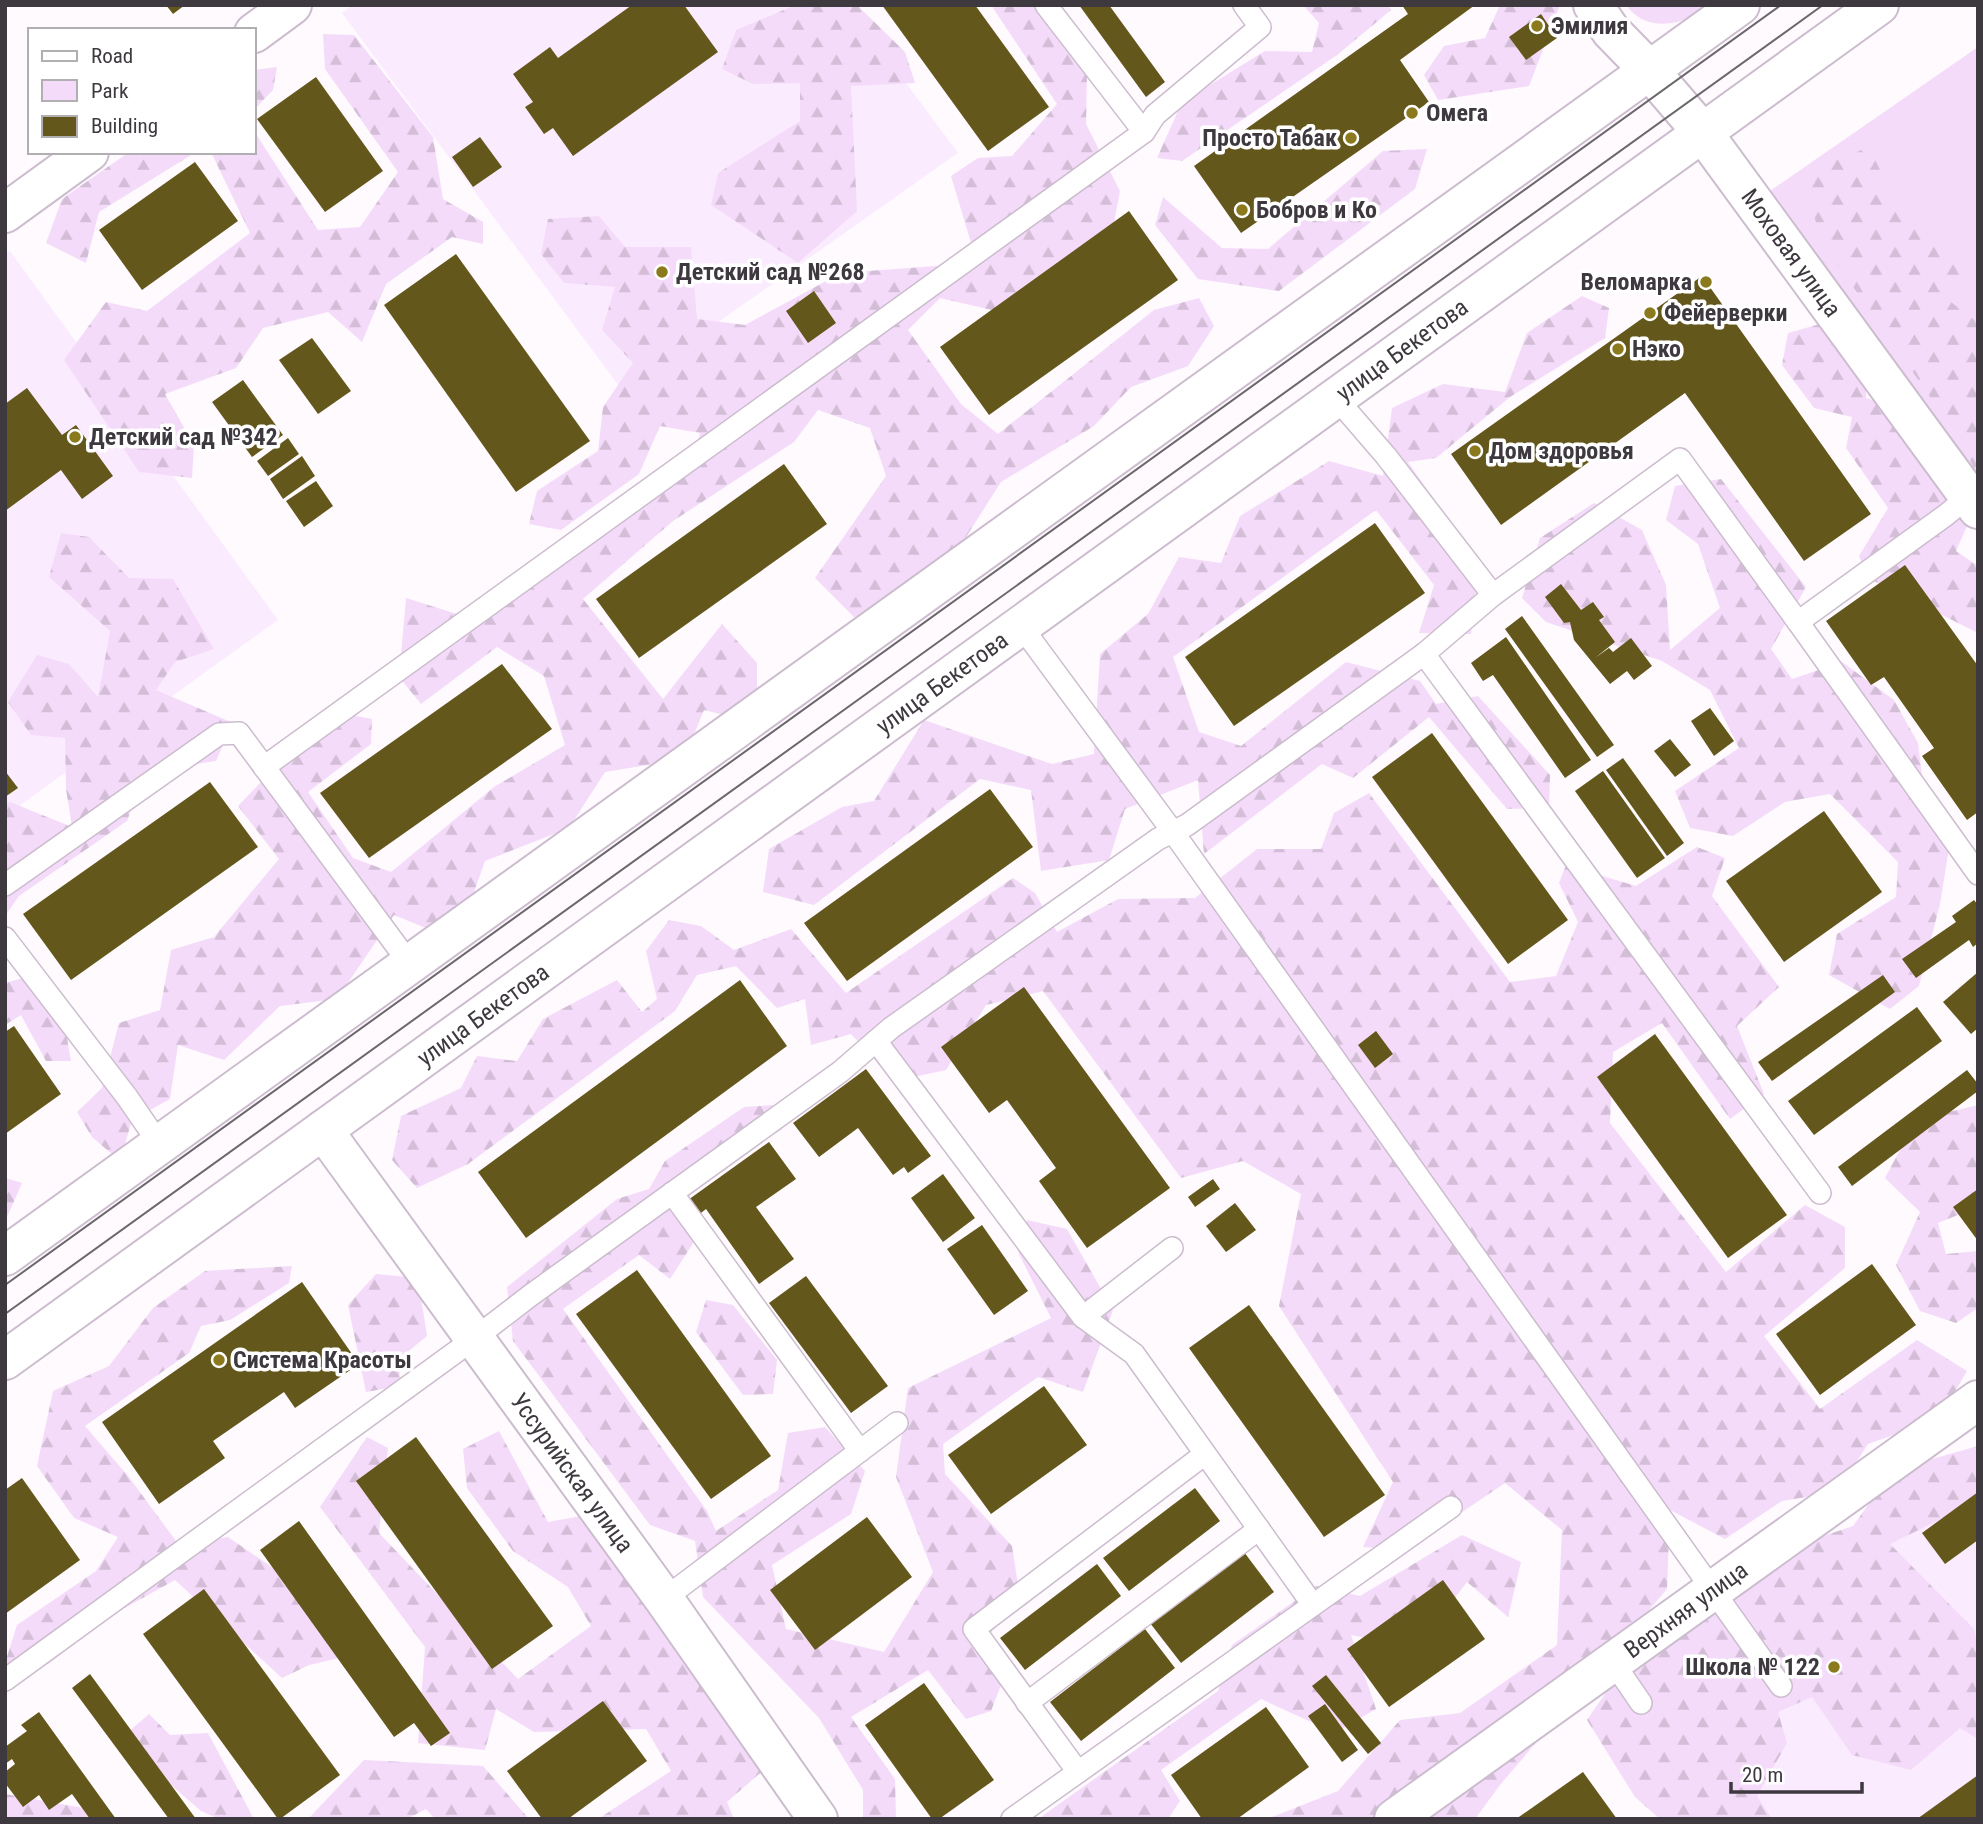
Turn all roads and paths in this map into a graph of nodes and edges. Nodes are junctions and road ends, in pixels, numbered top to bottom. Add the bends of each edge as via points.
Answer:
1 (292, 5) edge
2 (1046, 5) edge
3 (1244, 5) edge
4 (1593, 5) edge
5 (1740, 5) edge
6 (1880, 5) edge
7 (256, 32) edge
8 (1649, 70) junction
9 (1144, 132) junction
10 (1703, 133) junction
11 (86, 154) edge
12 (5, 213) edge
13 (1336, 398) junction
14 (1973, 503) edge
15 (1493, 595) junction
16 (1798, 622) junction
17 (1021, 626) junction
18 (1424, 654) junction
19 (264, 767) junction
20 (1173, 832) junction
21 (1978, 874) edge
22 (5, 885) edge
23 (9, 951) edge
24 (410, 964) junction
25 (876, 1041) junction
26 (323, 1130) junction
27 (160, 1144) junction
28 (672, 1193) junction
29 (1820, 1193) dead end
30 (1172, 1248) dead end
31 (5, 1256) edge
32 (1083, 1317) junction
33 (475, 1338) junction
34 (5, 1360) edge
35 (1978, 1400) edge
36 (897, 1423) dead end
37 (860, 1451) junction
38 (1205, 1454) junction
39 (1451, 1507) dead end
40 (1259, 1529) junction
41 (1712, 1591) junction
42 (664, 1599) junction
43 (1313, 1605) junction
44 (1613, 1662) junction
45 (5, 1681) edge
46 (1781, 1686) dead end
47 (1027, 1703) junction
48 (1641, 1703) dead end
49 (1078, 1772) junction
50 (1410, 1814) edge
51 (818, 1819) edge
52 (1012, 1819) edge

1 - 7 main road
2 - 9 lane
3 - 9 lane via 1260,27 1155,115
4 - 8 main road, Моховая улица
5 - 8 main road
6 - 10 main road, улица Бекетова
8 - 10 main road, Моховая улица
8 - 24 main road
9 - 19 lane
10 - 13 main road, улица Бекетова
10 - 14 main road, Моховая улица
11 - 12 main road
13 - 15 lane
13 - 17 main road, улица Бекетова
14 - 16 lane via 1946,515
15 - 16 lane via 1680,459
15 - 18 lane
16 - 21 lane
17 - 20 lane
17 - 26 main road, улица Бекетова
18 - 20 lane
18 - 29 lane
19 - 22 lane via 239,733 219,734
19 - 24 lane
20 - 25 lane
20 - 41 lane
23 - 27 lane
24 - 27 main road
25 - 28 lane
25 - 32 lane
26 - 33 main road, Уссурийская улица
26 - 34 main road, улица Бекетова
27 - 31 main road
28 - 33 lane
28 - 37 lane
30 - 32 lane
32 - 38 lane via 1133,1354
33 - 42 main road, Уссурийская улица
33 - 45 lane
35 - 41 main road, Верхняя улица
36 - 37 lane
37 - 42 lane
38 - 40 lane
38 - 47 lane via 974,1629
39 - 43 lane
40 - 43 lane
40 - 47 lane
41 - 44 main road, Верхняя улица
41 - 46 lane
42 - 51 main road, Уссурийская улица
43 - 49 lane
44 - 48 lane
44 - 50 main road, Верхняя улица
47 - 49 lane
49 - 52 lane

